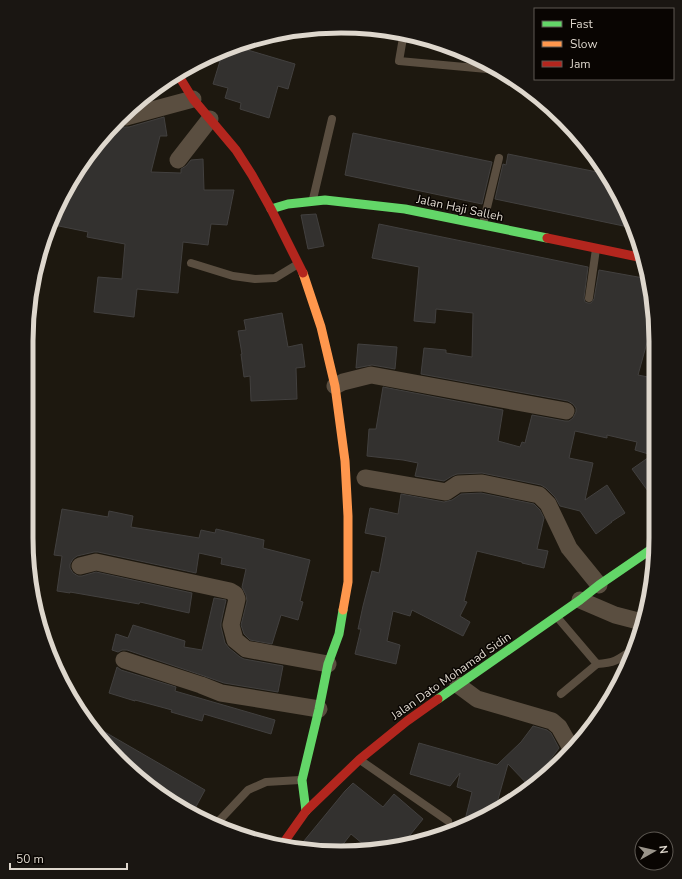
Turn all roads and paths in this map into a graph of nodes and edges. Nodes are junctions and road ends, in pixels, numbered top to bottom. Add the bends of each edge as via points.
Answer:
1 (403, 39) edge
2 (485, 69) edge
3 (180, 78) edge
4 (193, 99) junction
5 (131, 116) edge
6 (210, 119) junction
7 (332, 119) dead end
8 (499, 158) dead end
9 (178, 160) dead end
10 (312, 202) junction
11 (271, 209) junction
12 (482, 225) junction
13 (597, 248) junction
14 (638, 257) edge
15 (298, 263) junction
16 (191, 264) dead end
17 (589, 298) dead end
18 (335, 386) junction
19 (566, 410) dead end
20 (365, 478) dead end
21 (648, 551) edge
22 (80, 566) dead end
23 (599, 585) junction
24 (580, 600) junction
25 (556, 617) junction
26 (638, 621) edge
27 (627, 654) edge
28 (124, 660) dead end
29 (328, 664) junction
30 (597, 664) junction
31 (458, 685) junction
32 (561, 694) dead end
33 (319, 709) junction
34 (569, 745) edge
35 (360, 759) junction
36 (302, 780) junction
37 (306, 811) junction
38 (219, 821) edge
39 (448, 821) dead end
40 (285, 841) edge

1 - 2 lane via 399,61
3 - 4 street
4 - 5 street
4 - 6 street
6 - 9 street
6 - 11 street via 236,150
7 - 10 lane
8 - 12 lane
10 - 11 street, Jalan Haji Salleh via 288,204
10 - 12 street, Jalan Haji Salleh via 325,200 406,209
11 - 15 street
12 - 13 street, Jalan Haji Salleh
13 - 14 street, Jalan Haji Salleh
13 - 17 lane
15 - 16 lane via 275,278 255,279
15 - 18 street via 321,327
18 - 19 street via 371,375
18 - 29 street via 345,460 348,582 339,634
20 - 23 street via 446,492 458,484 482,483 539,495 548,504 569,548
21 - 23 street, Jalan Dato Mohamad Sidin
22 - 29 street via 96,562 230,591 237,599 231,625 235,640 246,649
23 - 24 street, Jalan Dato Mohamad Sidin
24 - 25 street, Jalan Dato Mohamad Sidin
24 - 26 street via 615,615
25 - 30 lane
25 - 31 street, Jalan Dato Mohamad Sidin
27 - 30 lane via 608,663
28 - 33 street via 221,693
29 - 33 street
30 - 32 lane
31 - 34 street via 477,699 552,721 559,727
31 - 35 street, Jalan Dato Mohamad Sidin via 407,721
33 - 36 street
35 - 37 street, Jalan Dato Mohamad Sidin
35 - 39 lane
36 - 37 street
36 - 38 lane via 266,782 248,790
37 - 40 street, Jalan Dato Mohamad Sidin

